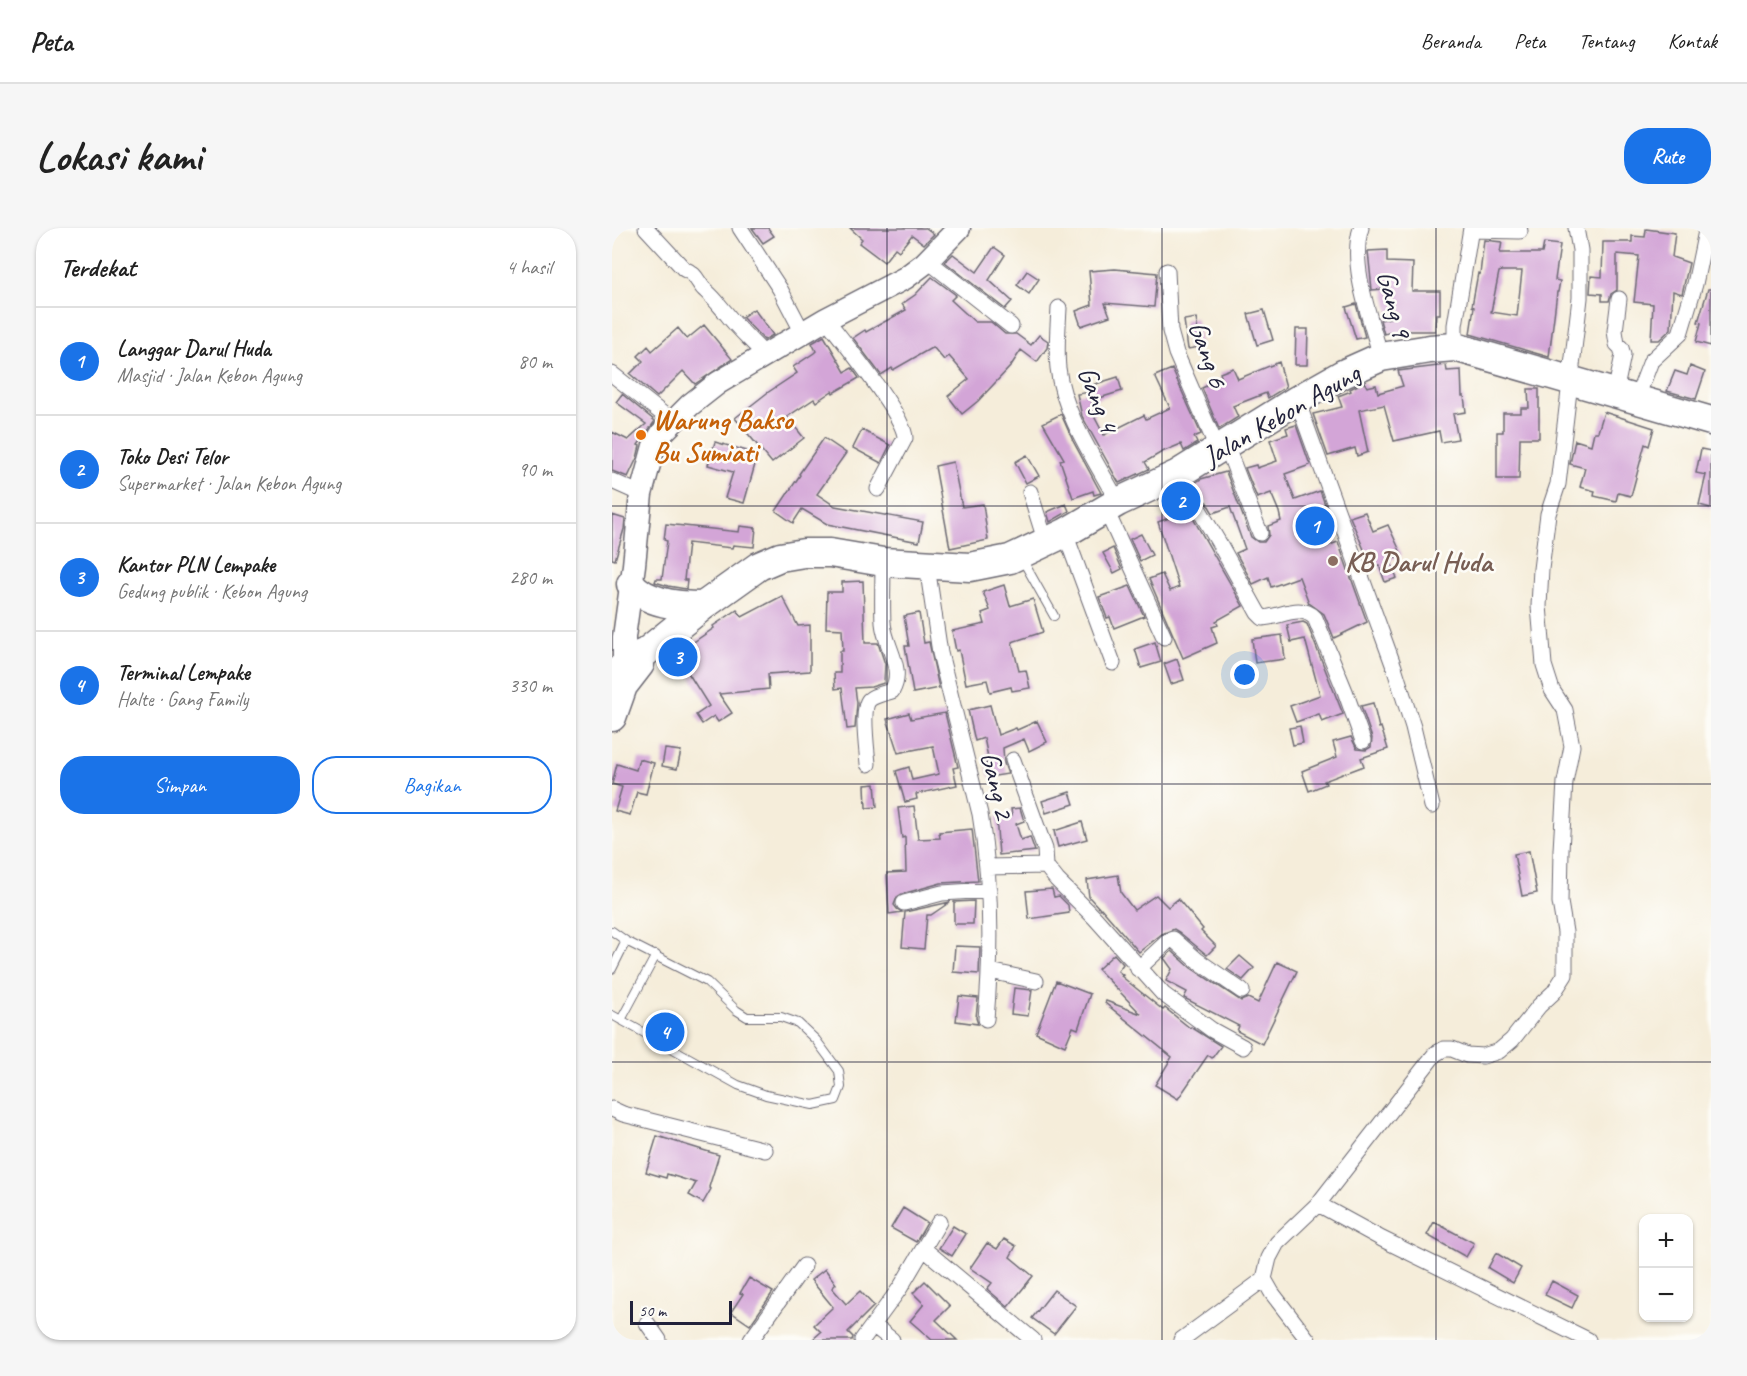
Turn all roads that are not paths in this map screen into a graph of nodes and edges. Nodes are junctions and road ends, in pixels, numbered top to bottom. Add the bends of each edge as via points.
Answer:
1 (645, 228) edge
2 (740, 228) edge
3 (958, 228) edge
4 (1361, 228) edge
5 (1576, 228) edge
6 (1471, 229) edge
7 (1520, 231) dead end
8 (1706, 231) dead end
9 (927, 260) junction
10 (1167, 271) dead end
11 (1619, 299) dead end
12 (1059, 308) dead end
13 (826, 319) junction
14 (1011, 326) dead end
15 (803, 333) junction
16 (1455, 347) junction
17 (765, 355) junction
18 (1381, 357) junction
19 (612, 374) edge
20 (1570, 379) junction
21 (1626, 397) junction
22 (1297, 400) junction
23 (1711, 421) edge
24 (673, 422) junction
25 (1222, 448) junction
26 (1178, 474) junction
27 (612, 481) edge
28 (878, 489) dead end
29 (1030, 492) dead end
30 (641, 494) junction
31 (1112, 506) junction
32 (1260, 533) dead end
33 (1055, 538) junction
34 (1020, 555) junction
35 (883, 562) junction
36 (927, 566) junction
37 (631, 584) junction
38 (703, 606) junction
39 (1054, 616) dead end
40 (1164, 637) dead end
41 (1113, 663) dead end
42 (625, 672) edge
43 (612, 717) edge
44 (1363, 741) dead end
45 (1013, 760) dead end
46 (868, 764) dead end
47 (1432, 806) dead end
48 (1046, 866) junction
49 (987, 867) junction
50 (988, 890) junction
51 (904, 903) dead end
52 (612, 931) edge
53 (626, 941) junction
54 (656, 955) junction
55 (612, 969) edge
56 (1138, 969) junction
57 (990, 971) junction
58 (1036, 981) dead end
59 (1242, 991) dead end
60 (612, 1015) edge
61 (986, 1019) dead end
62 (621, 1020) junction
63 (1243, 1047) dead end
64 (612, 1109) edge
65 (765, 1150) dead end
66 (1318, 1204) junction
67 (939, 1222) dead end
68 (924, 1249) junction
69 (804, 1266) dead end
70 (1264, 1280) junction
71 (647, 1323) dead end
72 (873, 1325) junction
73 (659, 1340) edge
74 (751, 1340) edge
75 (862, 1340) edge
76 (892, 1340) edge
77 (1033, 1340) edge
78 (1181, 1340) edge
79 (1308, 1340) edge
80 (1588, 1340) edge

1 - 17 street via 684,269 698,277 724,312
2 - 15 street
3 - 9 main road
4 - 18 street, Gang 9 via 1361,282
5 - 20 street via 1580,298
6 - 7 street
6 - 16 street
8 - 21 street via 1680,334 1651,360
9 - 13 main road via 883,291
9 - 14 street
10 - 25 street, Gang 6 via 1164,310 1176,353
11 - 21 street via 1615,331 1623,355
12 - 31 street, Gang 4 via 1058,368 1062,391
13 - 15 main road
13 - 28 street via 897,416 904,432
15 - 17 main road
16 - 18 highway, Jalan Kebon Agung
16 - 20 highway, Jalan Kebon Agung
17 - 24 main road via 718,383
18 - 22 highway, Jalan Kebon Agung
19 - 24 street
20 - 21 highway, Jalan Kebon Agung
20 - 66 street via 1558,484 1548,514 1539,606 1544,665 1552,690 1565,710 1572,746 1565,782 1561,850 1565,975 1499,1051 1483,1056 1444,1049 1435,1054
21 - 23 highway, Jalan Kebon Agung
22 - 25 highway, Jalan Kebon Agung
22 - 47 street via 1394,667
24 - 30 main road via 654,446
25 - 26 highway, Jalan Kebon Agung
25 - 32 street, Gang 6
26 - 31 highway, Jalan Kebon Agung
26 - 44 street via 1258,613 1271,618 1305,611 1315,618
27 - 30 street
29 - 33 street
30 - 37 main road
31 - 33 highway, Jalan Kebon Agung
31 - 40 street, Gang 4
33 - 34 highway, Jalan Kebon Agung
33 - 41 street
34 - 36 highway, Jalan Kebon Agung via 970,567
34 - 39 lane
35 - 36 highway, Jalan Kebon Agung
35 - 38 highway, Jalan Kebon Agung via 830,554 780,557 759,566
35 - 46 street via 883,622 895,658 896,683 892,691 867,702
36 - 49 street, Gang 2 via 940,653 980,814
37 - 38 highway via 656,600
37 - 42 main road via 624,637
38 - 42 highway, Jalan Kebon Agung
42 - 43 highway
45 - 48 street via 1045,849
48 - 49 street
48 - 56 street
49 - 50 street, Gang 2
50 - 51 street via 942,893
50 - 57 street, Gang 2
52 - 53 lane
53 - 54 lane
53 - 55 lane
54 - 62 lane
54 - 62 lane via 707,982 747,1017 781,1017 798,1023 839,1071 841,1087 836,1100 813,1105 738,1085
56 - 59 street via 1173,939
56 - 63 street via 1163,994
57 - 58 street
57 - 61 street, Gang 2
60 - 62 lane
64 - 65 street
66 - 70 street via 1277,1243
66 - 80 street
67 - 68 street
68 - 72 street
68 - 77 street
69 - 74 street
70 - 78 street
70 - 79 street
71 - 73 street
72 - 75 street
72 - 76 street

